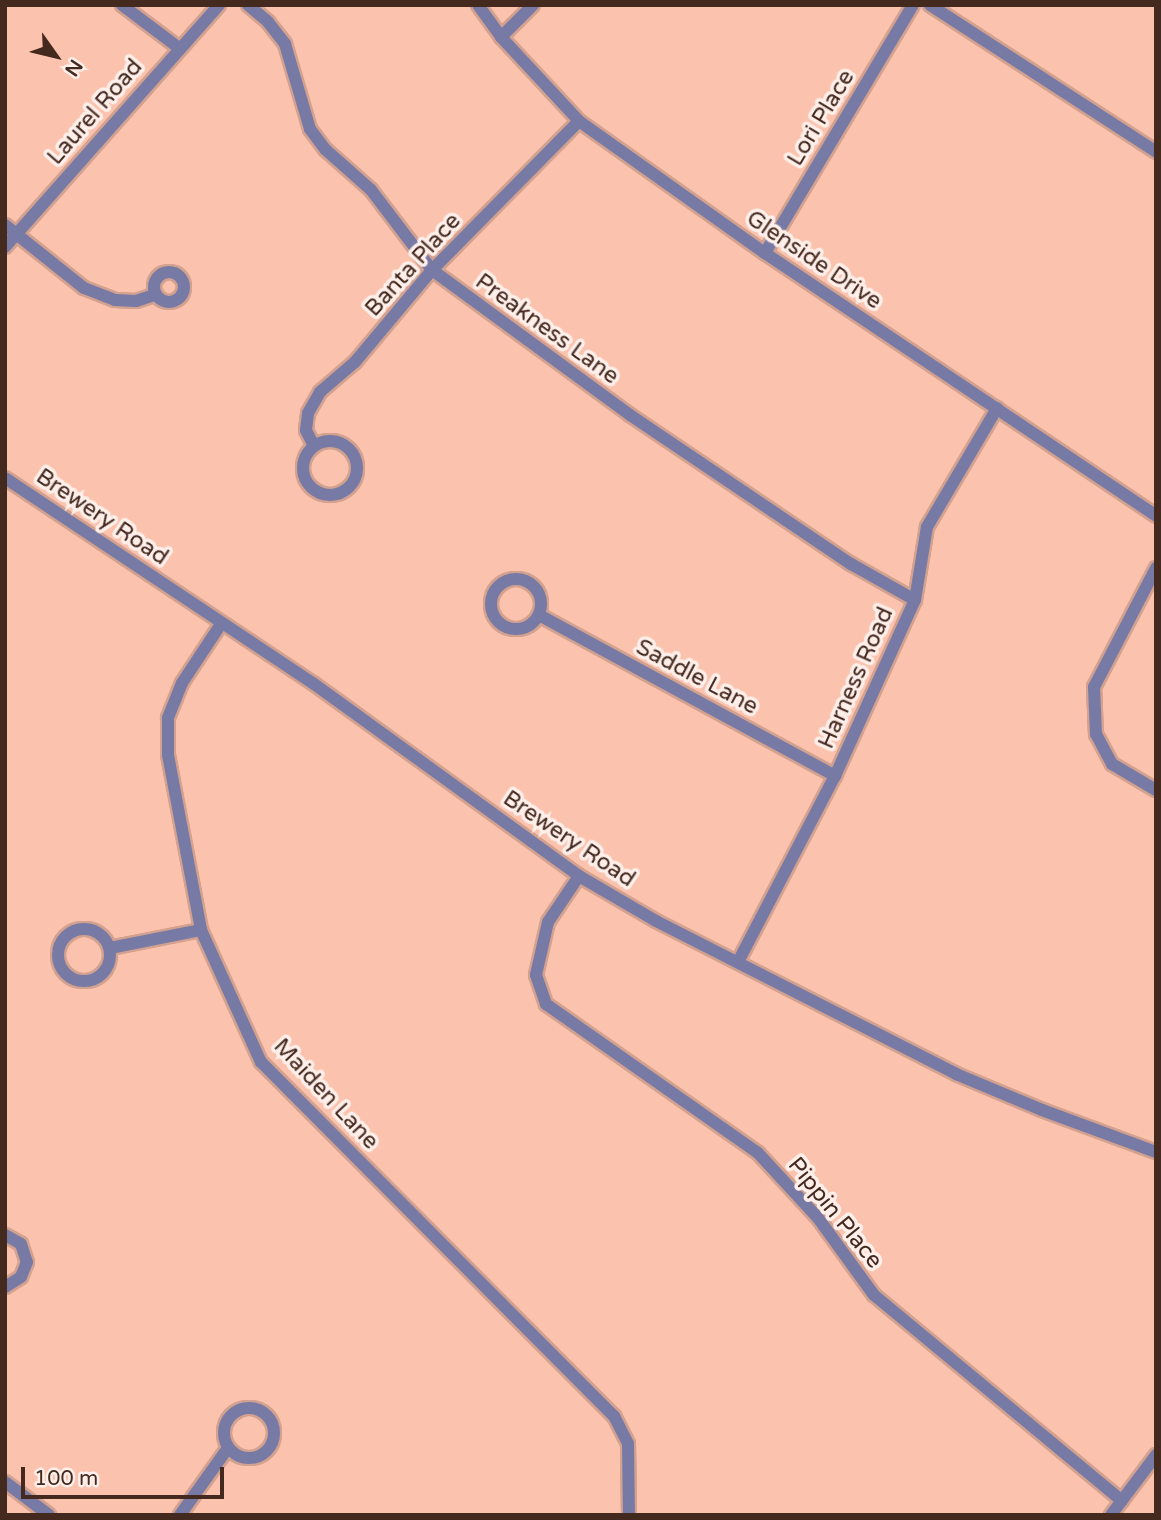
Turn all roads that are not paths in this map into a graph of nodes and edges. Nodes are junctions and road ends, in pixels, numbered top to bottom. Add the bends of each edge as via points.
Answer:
1 (122, 5) edge
2 (219, 5) edge
3 (248, 5) edge
4 (478, 5) edge
5 (533, 5) edge
6 (913, 5) edge
7 (930, 5) edge
8 (501, 37) junction
9 (179, 48) junction
10 (579, 121) junction
11 (1156, 152) edge
12 (5, 225) edge
13 (16, 234) junction
14 (5, 247) edge
15 (765, 253) junction
16 (432, 271) junction
17 (155, 295) dead end
18 (997, 408) junction
19 (314, 446) junction
20 (5, 478) edge
21 (1156, 516) edge
22 (1156, 568) edge
23 (915, 600) junction
24 (538, 615) junction
25 (221, 624) junction
26 (835, 776) junction
27 (1156, 790) edge
28 (579, 876) junction
29 (201, 930) junction
30 (110, 948) junction
31 (738, 962) junction
32 (1156, 1152) edge
33 (5, 1234) edge
34 (5, 1286) edge
35 (228, 1448) junction
36 (1156, 1455) edge
37 (5, 1482) edge
38 (1122, 1501) junction
39 (49, 1515) edge
40 (180, 1515) edge
41 (629, 1515) edge
42 (1111, 1515) edge

1 - 9 street
2 - 9 street, Laurel Road
3 - 16 street, Preakness Lane via 285,44 310,129 326,150 371,190
4 - 8 street, Glenside Drive
5 - 8 street
6 - 15 street, Lori Place
7 - 11 street
8 - 10 street, Glenside Drive
9 - 13 street, Laurel Road
10 - 15 street, Glenside Drive
10 - 16 street, Banta Place
12 - 13 street
13 - 14 street, Laurel Road
13 - 17 street via 84,288 115,300 136,301
15 - 18 street, Glenside Drive
16 - 19 street, Banta Place via 355,362 320,392 308,413 306,430
16 - 23 street, Preakness Lane via 630,415 851,564
18 - 21 street, Glenside Drive
18 - 23 street, Harness Road via 927,527
19 - 19 street via 332,441 352,452 357,470 353,483 324,494 309,484 303,467
20 - 25 street, Brewery Road
22 - 27 street via 1094,687 1096,734 1112,764
23 - 26 street, Harness Road
24 - 24 street via 537,589 526,580 508,579 492,595 491,611 502,625 519,629
24 - 26 street, Saddle Lane
25 - 28 street, Brewery Road via 314,684
25 - 29 street, Maiden Lane via 182,683 168,718 168,755
26 - 31 street, Harness Road
28 - 31 street, Brewery Road
28 - 38 street, Pippin Place via 548,922 536,975 546,1003 758,1153 818,1218 874,1295
29 - 30 street
29 - 41 street, Maiden Lane via 261,1062 614,1416 628,1444
30 - 30 street via 100,933 79,928 58,947 59,965 70,978 94,979 108,967
31 - 32 street, Brewery Road via 956,1074
33 - 34 street via 21,1244 27,1262 21,1277
35 - 35 street via 223,1432 234,1412 251,1408 270,1419 274,1435 262,1454 242,1457
35 - 40 street
36 - 38 street
37 - 39 street
38 - 42 street

